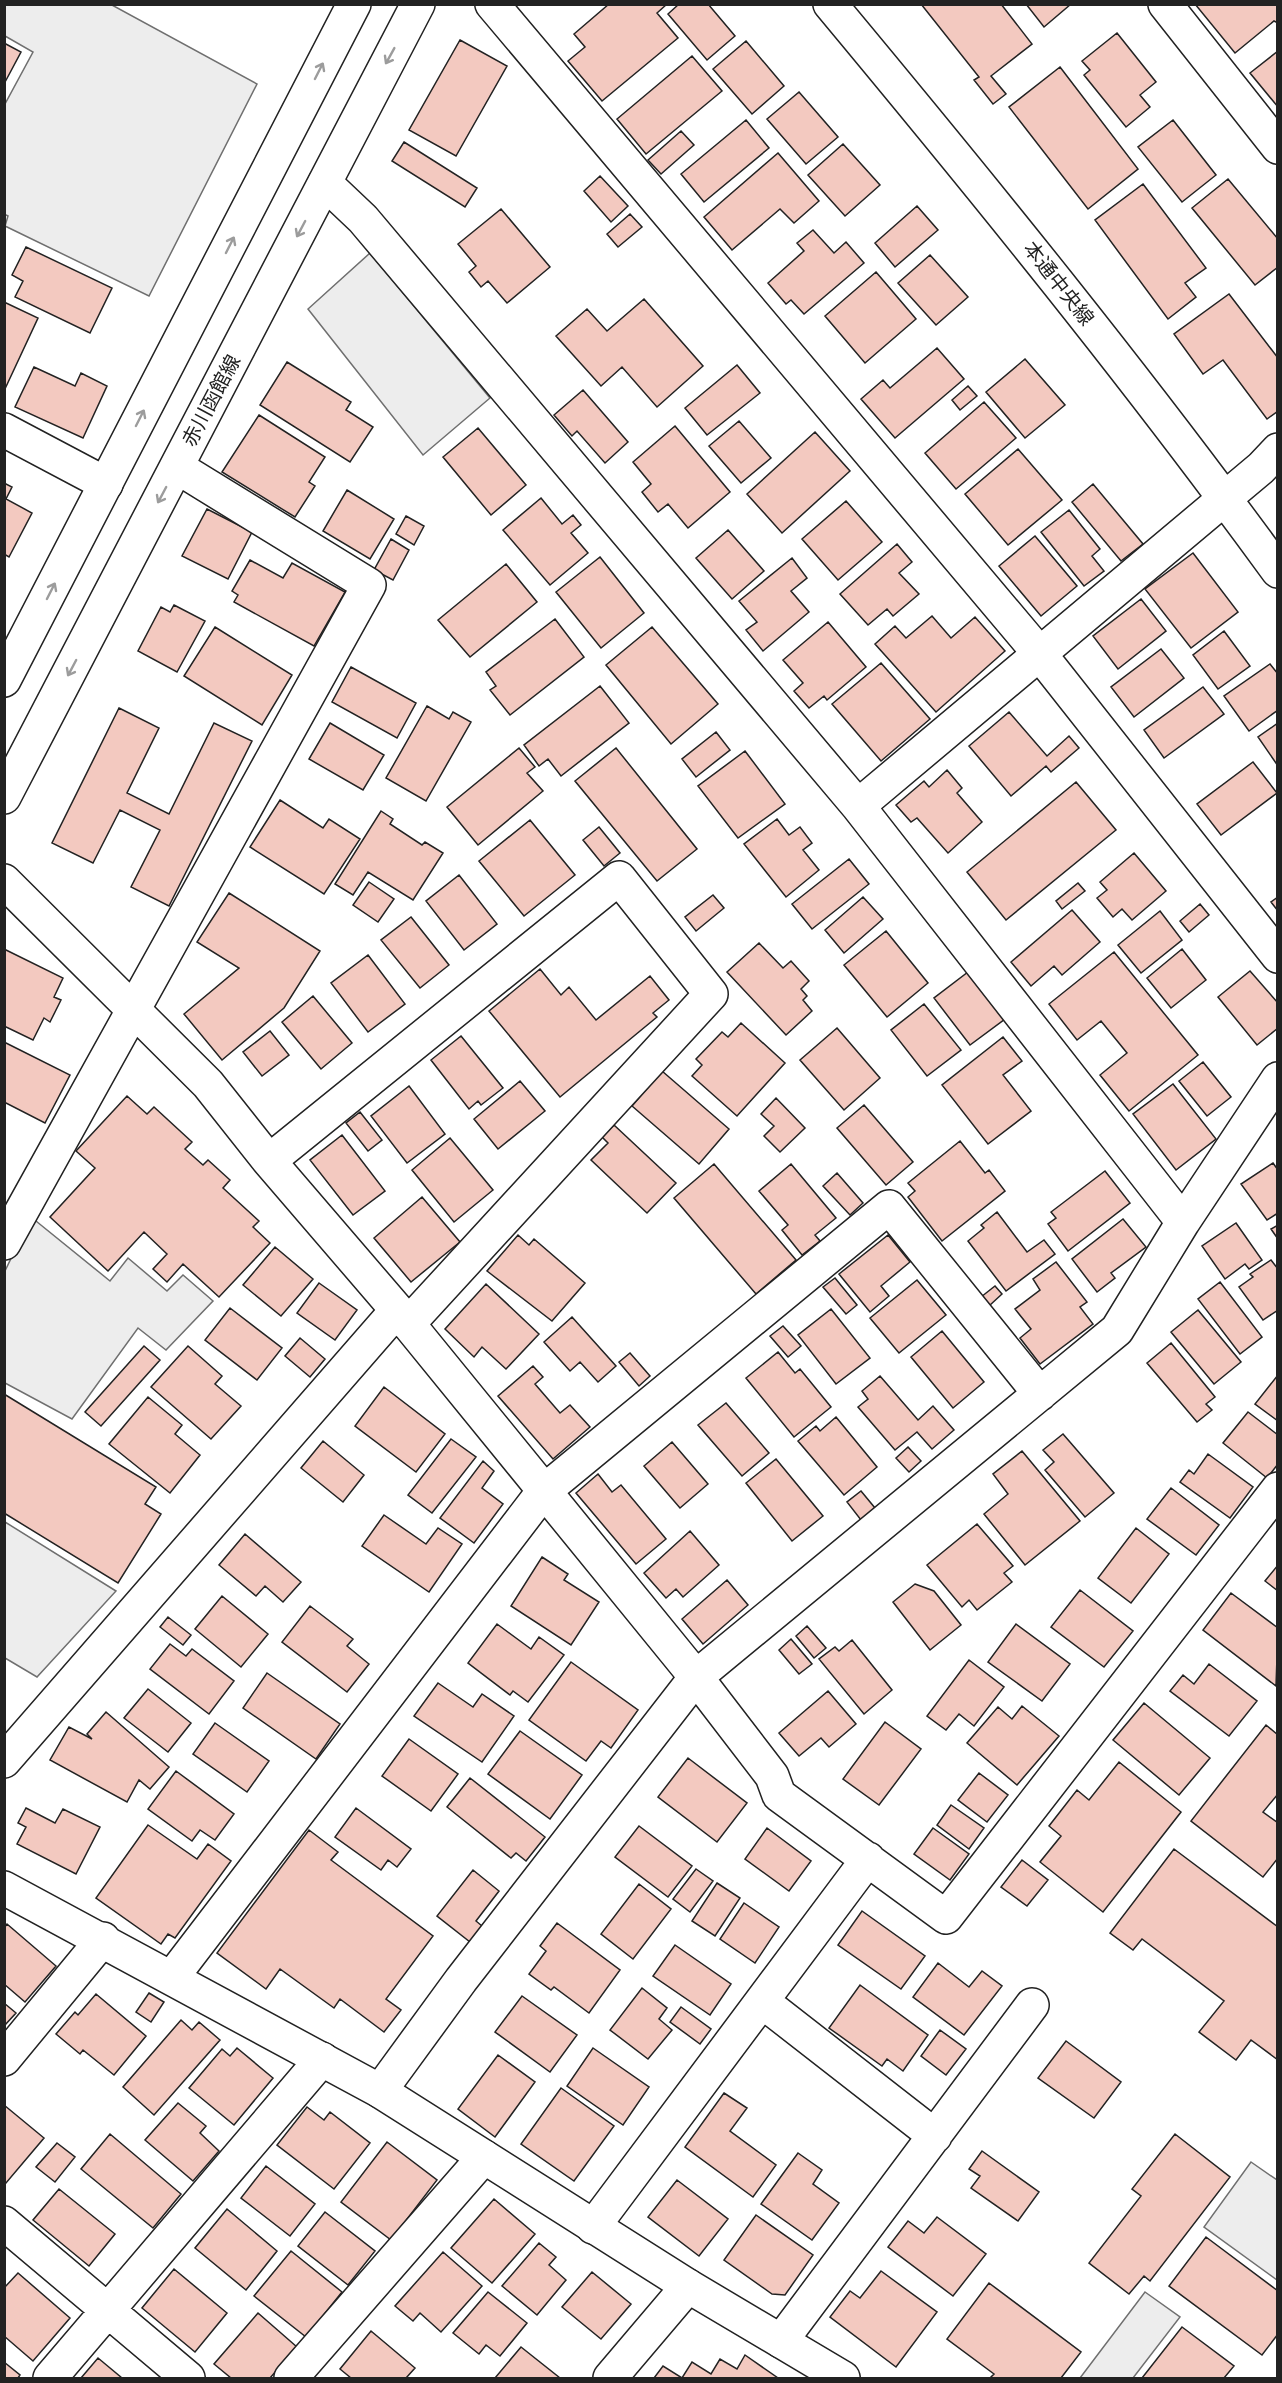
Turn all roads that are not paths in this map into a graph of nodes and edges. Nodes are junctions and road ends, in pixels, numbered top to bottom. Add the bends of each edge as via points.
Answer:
1 (354, 4) edge
2 (418, 4) edge
3 (492, 4) edge
4 (830, 4) edge
5 (1165, 4) edge
6 (1278, 147) edge
7 (326, 183) junction
8 (4, 430) edge
9 (1278, 450) edge
10 (177, 467) junction
11 (106, 484) junction
12 (1225, 498) junction
13 (1278, 571) edge
14 (1039, 653) junction
15 (4, 680) edge
16 (4, 797) edge
17 (858, 806) junction
18 (4, 881) edge
19 (1278, 956) edge
20 (133, 1010) junction
21 (1278, 1079) edge
22 (269, 1161) junction
23 (1183, 1222) junction
24 (4, 1243) edge
25 (403, 1317) junction
26 (1040, 1394) junction
27 (1278, 1489) edge
28 (543, 1492) junction
29 (696, 1677) junction
30 (4, 1761) edge
31 (868, 1859) junction
32 (4, 1888) edge
33 (103, 1939) junction
34 (172, 1976) junction
35 (763, 2002) junction
36 (1032, 2005) dead end
37 (4, 2059) edge
38 (322, 2059) junction
39 (380, 2091) junction
40 (935, 2136) junction
41 (484, 2157) junction
42 (4, 2223) edge
43 (593, 2227) junction
44 (688, 2286) junction
45 (109, 2312) junction
46 (781, 2342) junction
47 (50, 2379) edge
48 (188, 2379) edge
49 (291, 2379) edge
50 (610, 2379) edge
51 (843, 2379) edge

11 -> 1 street
2 -> 7 street, 赤川函館線
3 - 14 street
4 - 12 street, 本通中央線 via 991,196
5 - 6 street
7 -> 10 street, 赤川函館線
7 - 17 street via 363,219
8 - 11 street
9 - 12 street
10 -> 16 street, 赤川函館線
10 - 20 street via 369,585
15 -> 11 street
12 - 13 street, 本通中央線
12 - 14 street
14 - 17 street
14 - 19 street
17 - 23 street
18 - 20 street
20 - 22 street via 208,1083
20 - 24 street
21 - 23 street
22 - 25 street
22 - 25 street via 619,878 711,994
23 - 26 street via 1117,1330
25 - 28 street
25 - 30 street
26 - 28 street via 889,1207
26 - 29 street
27 - 31 street via 946,1917
28 - 29 street
28 - 34 street
29 - 31 street via 772,1776 779,1795
29 - 39 street
31 - 35 street
32 - 33 street
33 - 34 street
33 - 37 street
34 - 38 street
35 - 40 street
35 - 43 street
36 - 40 street
38 - 39 street
38 - 45 street
39 - 41 street
40 - 46 street
41 - 43 street
41 - 49 street
42 - 45 street
43 - 44 street
44 - 46 street
44 - 50 street
45 - 47 street
45 - 48 street
46 - 51 street

